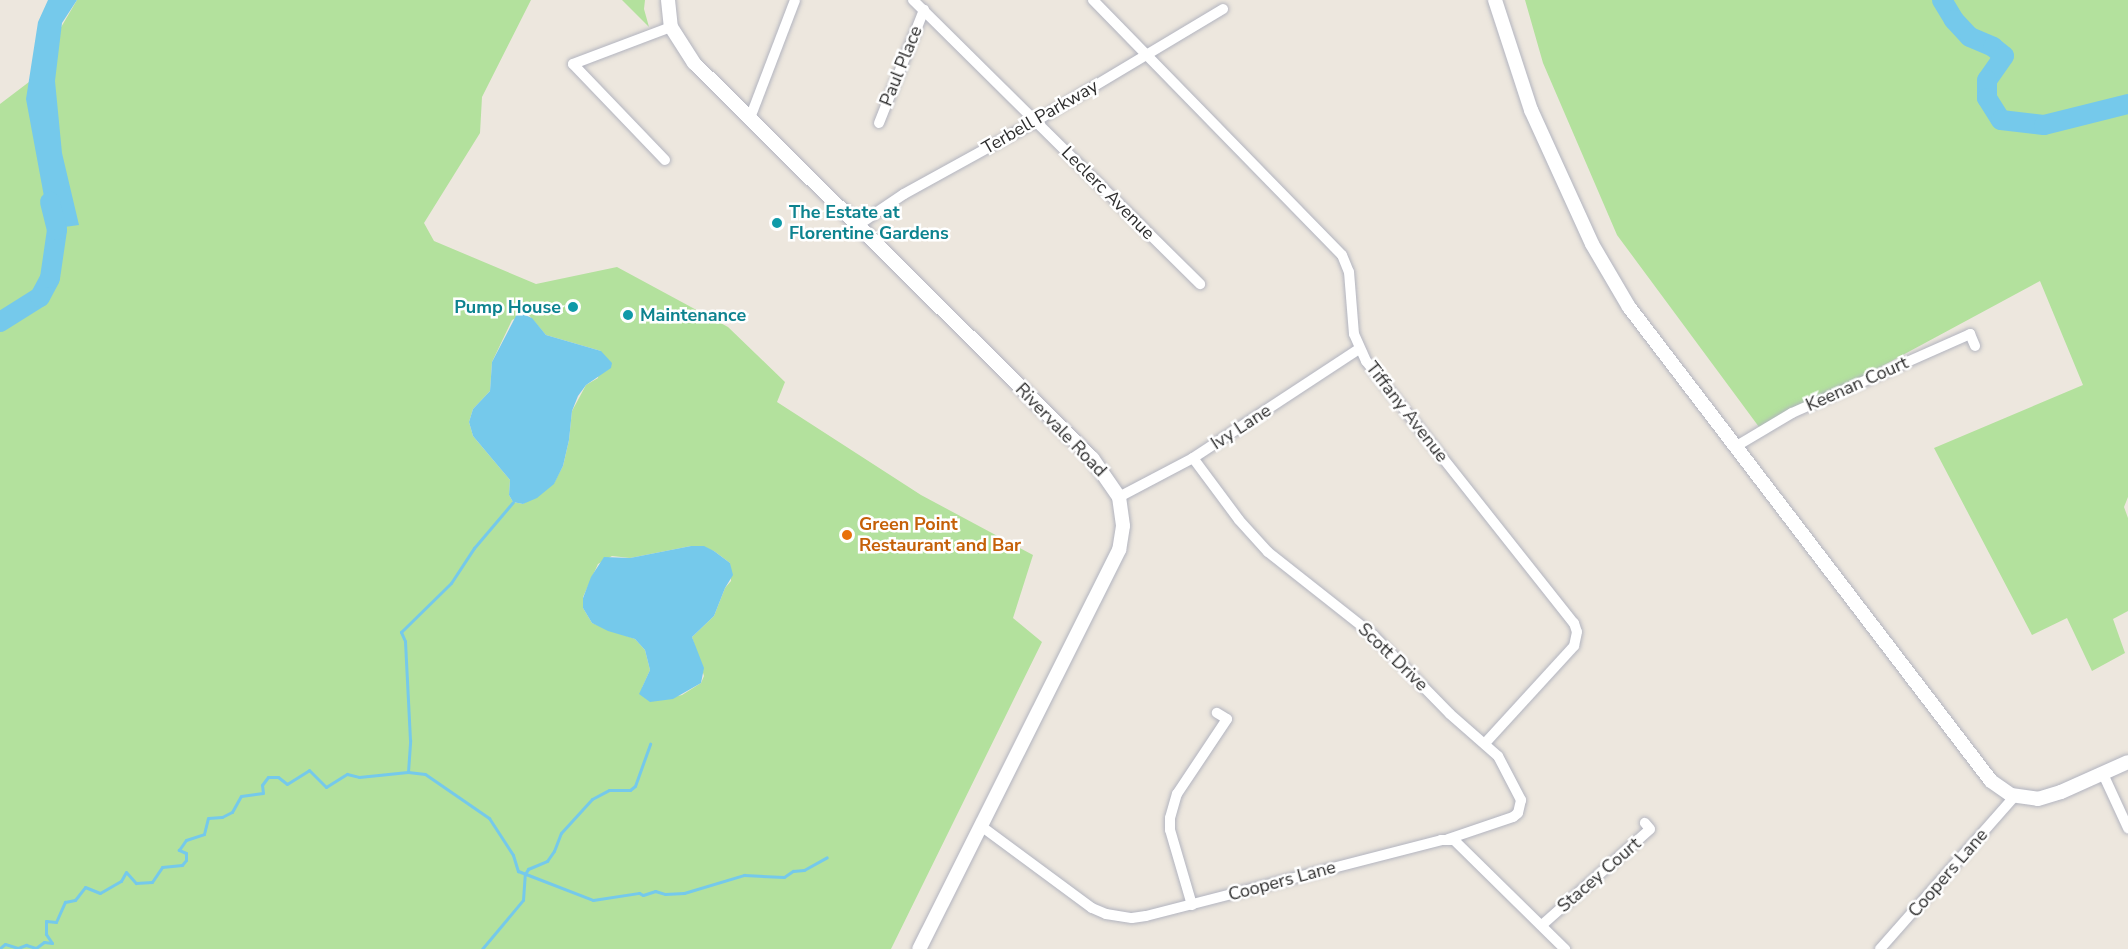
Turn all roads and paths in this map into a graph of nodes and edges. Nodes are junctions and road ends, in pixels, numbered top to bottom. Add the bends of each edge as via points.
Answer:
1 (668, 0) edge
2 (795, 0) edge
3 (913, 0) edge
4 (1093, 0) edge
5 (1495, 0) edge
6 (1223, 9) dead end
7 (924, 10) junction
8 (671, 27) junction
9 (1146, 54) junction
10 (750, 118) junction
11 (1036, 121) junction
12 (879, 123) dead end
13 (665, 160) dead end
14 (858, 225) junction
15 (1200, 284) dead end
16 (1975, 346) dead end
17 (1359, 349) junction
18 (1735, 447) junction
19 (1193, 458) junction
20 (1119, 497) junction
21 (1218, 713) dead end
22 (1485, 742) junction
23 (2128, 762) edge
24 (2103, 774) junction
25 (2015, 796) junction
26 (1645, 823) dead end
27 (981, 826) junction
28 (2128, 828) edge
29 (1448, 839) junction
30 (1192, 905) junction
31 (1542, 925) junction
32 (919, 949) edge
33 (1565, 949) edge
34 (1880, 949) edge

1 - 8 street, Rivervale Road
2 - 10 street
3 - 7 street, Leclerc Avenue
4 - 9 street, Tiffany Avenue
5 - 18 street via 1531,110 1609,276
6 - 9 street, Terbell Parkway
7 - 11 street, Leclerc Avenue
7 - 12 street, Paul Place
8 - 10 street, Rivervale Road via 694,63
8 - 13 street via 573,64
9 - 11 street, Terbell Parkway
9 - 17 street, Tiffany Avenue via 1342,255 1349,272 1354,334
10 - 14 street, Rivervale Road
11 - 14 street, Terbell Parkway
11 - 15 street, Leclerc Avenue
14 - 20 street, Rivervale Road via 1092,458
16 - 18 street, Keenan Court via 1970,334 1792,413
17 - 19 street, Ivy Lane
17 - 22 street, Tiffany Avenue via 1574,623 1577,632 1574,646
18 - 25 street via 1991,781
19 - 20 street, Ivy Lane
19 - 22 street, Scott Drive via 1268,552 1372,634 1450,714
20 - 27 street, Rivervale Road via 1123,526 1119,550
21 - 30 street via 1227,718 1177,794 1170,818
22 - 29 street, Scott Drive via 1507,770 1521,807 1514,818
23 - 24 street
24 - 25 street via 2049,797
24 - 28 street
25 - 34 street, Coopers Lane
26 - 31 street, Stacey Court via 1650,830
27 - 30 street, Coopers Lane via 1081,901 1106,914 1146,916
27 - 32 street, Rivervale Road
29 - 30 street, Coopers Lane
29 - 31 street via 1461,844
31 - 33 street

